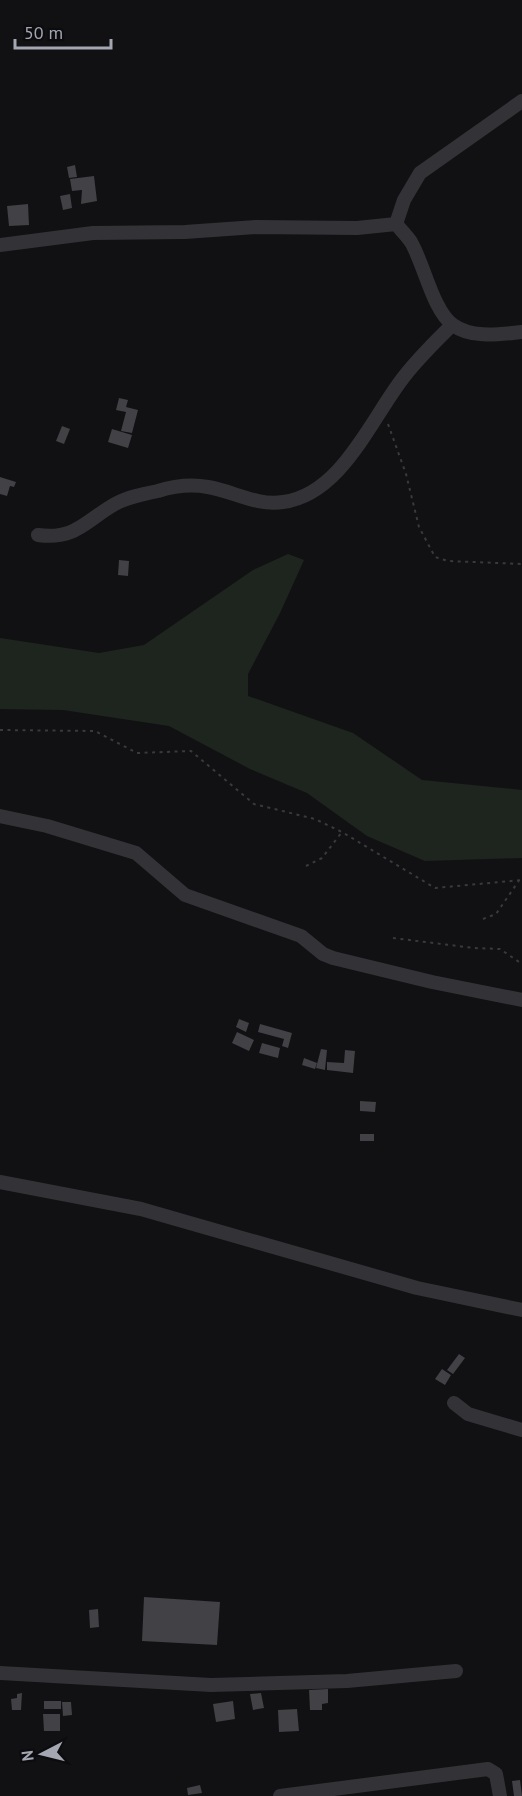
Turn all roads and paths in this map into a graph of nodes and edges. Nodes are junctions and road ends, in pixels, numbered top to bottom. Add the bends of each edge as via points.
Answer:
1 (522, 102) edge
2 (396, 224) junction
3 (0, 245) edge
4 (452, 325) junction
5 (522, 332) edge
6 (384, 404) junction
7 (38, 535) dead end
8 (522, 564) edge
9 (0, 730) edge
10 (0, 816) edge
11 (342, 832) junction
12 (306, 866) dead end
13 (521, 880) edge
14 (483, 919) dead end
15 (393, 938) dead end
16 (522, 964) edge
17 (522, 1000) edge
18 (0, 1182) edge
19 (522, 1310) edge
20 (454, 1403) dead end
21 (522, 1430) edge
22 (456, 1671) dead end
23 (0, 1673) edge
24 (280, 1796) edge
25 (500, 1796) edge

1 - 2 street via 420,173
2 - 3 street via 93,233
2 - 4 street via 411,243
4 - 5 street via 491,335
4 - 6 street via 417,361
6 - 7 street via 342,469 306,496 268,503 192,485 120,502 70,534
6 - 8 path via 419,527 435,557
9 - 11 path via 95,731 137,753 192,751 254,804 315,819
10 - 17 street via 136,853 185,895 301,936 333,958
11 - 12 path via 322,858
11 - 13 path via 435,888
13 - 14 path via 496,914
15 - 16 path via 500,949
18 - 19 street via 141,1209 417,1288
20 - 21 street via 468,1414
22 - 23 street via 347,1681 211,1685
24 - 25 street via 488,1769 496,1774

